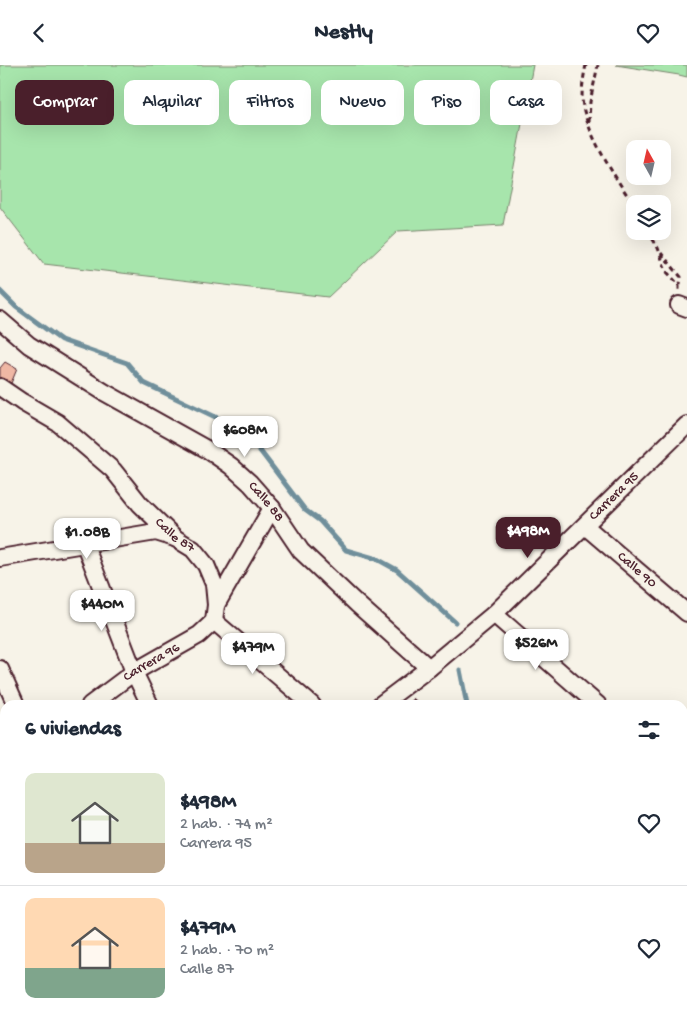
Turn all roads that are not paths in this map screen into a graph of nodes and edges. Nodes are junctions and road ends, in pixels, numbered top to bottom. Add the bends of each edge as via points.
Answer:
1 (0, 320) edge
2 (0, 387) edge
3 (687, 425) edge
4 (272, 508) junction
5 (584, 526) junction
6 (175, 538) junction
7 (85, 545) junction
8 (0, 558) edge
9 (216, 605) junction
10 (687, 613) edge
11 (494, 614) junction
12 (214, 621) junction
13 (429, 668) junction
14 (0, 669) edge
15 (134, 673) junction
16 (14, 700) edge
17 (97, 700) edge
18 (148, 700) edge
19 (306, 700) edge
20 (387, 700) edge
21 (592, 700) edge

1 - 4 street, Calle 88 via 29,345 88,382 208,450 250,483
2 - 6 street, Calle 87 via 58,423 113,470 140,504
3 - 5 street, Carrera 95
4 - 9 street
4 - 13 street, Calle 88 via 301,551
5 - 10 street, Calle 90
5 - 11 street, Carrera 95
6 - 7 street via 156,532
6 - 9 street, Calle 87 via 193,549 206,565 214,584
7 - 8 street
7 - 15 street
9 - 12 street, Calle 87
11 - 13 street, Carrera 95
11 - 21 street
12 - 15 street, Carrera 96 via 199,635
12 - 19 street
13 - 20 street, Carrera 95
14 - 16 street
15 - 17 street, Carrera 96
15 - 18 street

